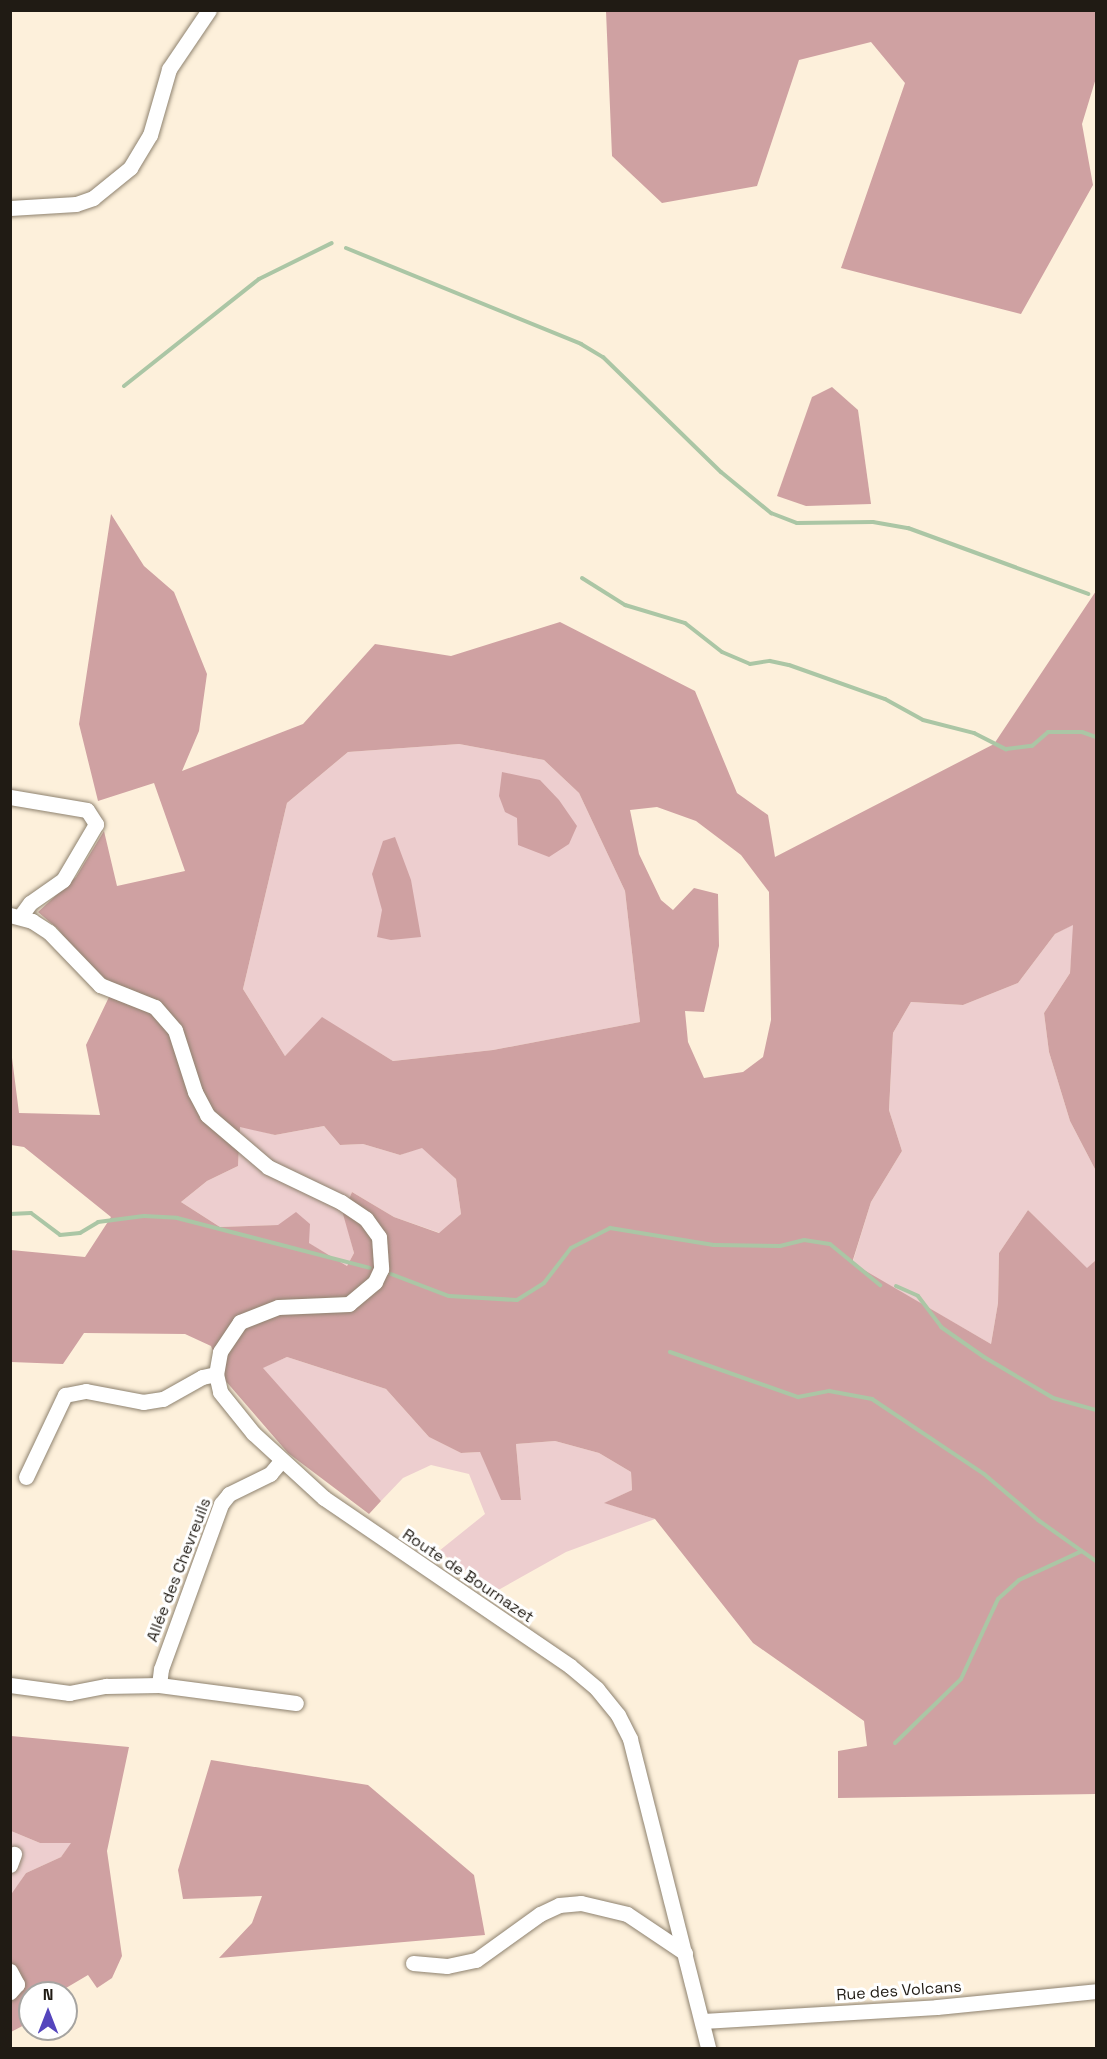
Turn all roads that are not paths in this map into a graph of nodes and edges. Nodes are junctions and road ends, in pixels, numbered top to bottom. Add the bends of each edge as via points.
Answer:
1 (209, 10) edge
2 (10, 208) edge
3 (10, 797) edge
4 (15, 916) edge
5 (216, 1374) junction
6 (281, 1461) junction
7 (26, 1477) dead end
8 (10, 1685) edge
9 (159, 1685) junction
10 (296, 1703) dead end
11 (685, 1953) junction
12 (413, 1963) dead end
13 (10, 1971) edge
14 (1096, 1991) edge
15 (10, 1992) edge
16 (702, 2021) junction
17 (708, 2049) edge

1 - 2 street via 169,69 150,135 130,168 93,198 76,204
3 - 4 street via 87,810 96,824 63,880
4 - 5 street via 49,932 100,985 155,1007 175,1030 195,1092 207,1114 268,1167 341,1202 366,1219 379,1237 381,1269 375,1282 348,1304 278,1307 240,1322 220,1352
5 - 6 street, Route de Bournazet via 226,1402
5 - 7 street via 202,1377 163,1399 143,1402 86,1391 65,1395
6 - 9 street, Allée des Chevreuils via 270,1474 229,1494 221,1504 161,1669
6 - 11 street, Route de Bournazet via 356,1521 570,1666 597,1689 618,1715 630,1739
8 - 9 street via 69,1693 106,1686
9 - 10 street
11 - 12 street via 627,1914 581,1903 559,1905 540,1914 476,1960 447,1966
11 - 16 street, Route de Bournazet
13 - 15 street via 17,1984
14 - 16 street, Rue des Volcans via 937,2007
16 - 17 street, Route de Bournazet

